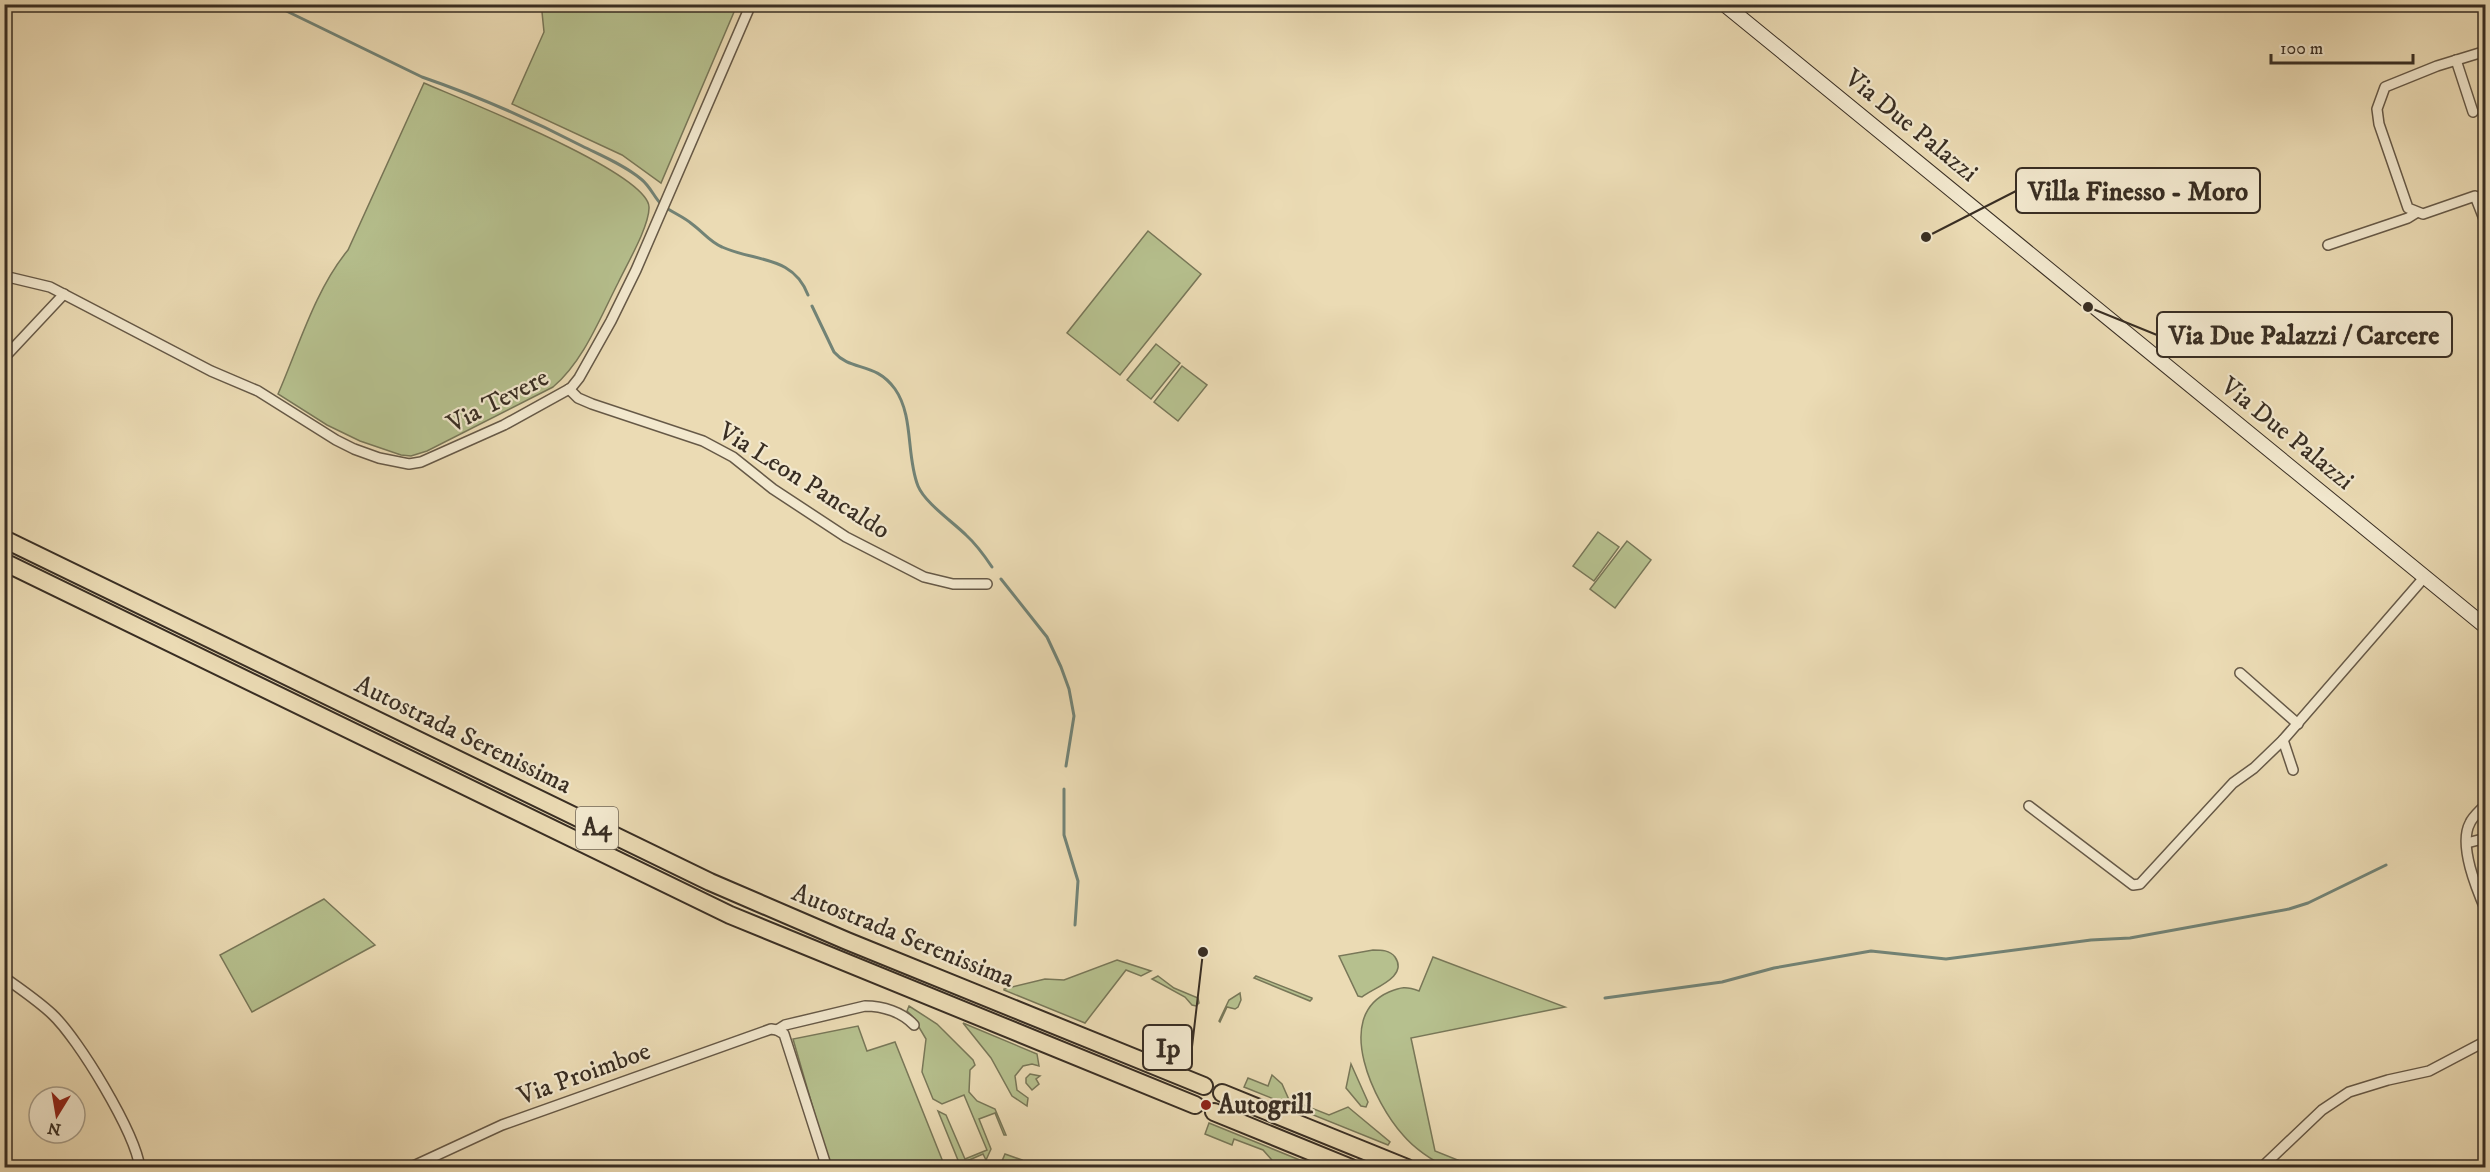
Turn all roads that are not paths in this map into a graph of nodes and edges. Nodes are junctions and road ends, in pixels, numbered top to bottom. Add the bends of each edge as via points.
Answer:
1 (751, 4) edge
2 (1724, 4) edge
3 (2486, 51) edge
4 (2456, 60) junction
5 (2473, 112) dead end
6 (2416, 213) junction
7 (2486, 224) edge
8 (2328, 244) dead end
9 (4, 276) edge
10 (64, 294) junction
11 (4, 358) edge
12 (569, 389) junction
13 (4, 539) edge
14 (4, 562) edge
15 (2428, 580) junction
16 (987, 584) dead end
17 (2486, 627) edge
18 (2240, 673) dead end
19 (2298, 724) junction
20 (2283, 740) junction
21 (2293, 770) dead end
22 (2486, 804) edge
23 (2029, 806) dead end
24 (2486, 838) edge
25 (2467, 843) junction
26 (2484, 905) edge
27 (4, 977) edge
28 (914, 1025) dead end
29 (777, 1030) junction
30 (2486, 1041) edge
31 (1204, 1086) dead end
32 (1222, 1093) dead end
33 (1196, 1105) dead end
34 (1214, 1112) dead end
35 (140, 1167) edge
36 (409, 1167) edge
37 (827, 1167) edge
38 (1351, 1167) edge
39 (1407, 1167) edge
40 (2261, 1167) edge

1 - 12 street, Via Tevere via 636,270 591,358
2 - 15 street, Via Due Palazzi
3 - 4 street
4 - 5 street
4 - 6 street via 2385,87 2377,109 2408,208
6 - 7 street via 2475,196
6 - 8 street
9 - 10 street, Via Tevere
10 - 11 street
10 - 12 street, Via Tevere via 211,371 258,391 336,440 380,458 409,464 504,424
12 - 16 street, Via Leon Pancaldo via 592,404 704,441 846,537 924,577 953,584
13 - 31 highway, Autostrada Serenissima / A4 via 710,882
14 - 33 highway, Autostrada Serenissima / A4 via 730,915
15 - 17 street, Via Due Palazzi
15 - 19 street via 2422,580
18 - 19 street
19 - 20 street
20 - 21 street
20 - 23 street via 2233,783 2140,884 2133,885
22 - 25 street via 2470,822
24 - 25 street
25 - 26 street
27 - 35 street via 52,1014 70,1035 130,1133
28 - 29 street, Via Proimboe via 898,1013 866,1006
29 - 36 street, Via Proimboe via 502,1125
29 - 37 street via 784,1034
30 - 40 street via 2429,1071 2349,1092 2322,1110
32 - 39 highway
34 - 38 highway

